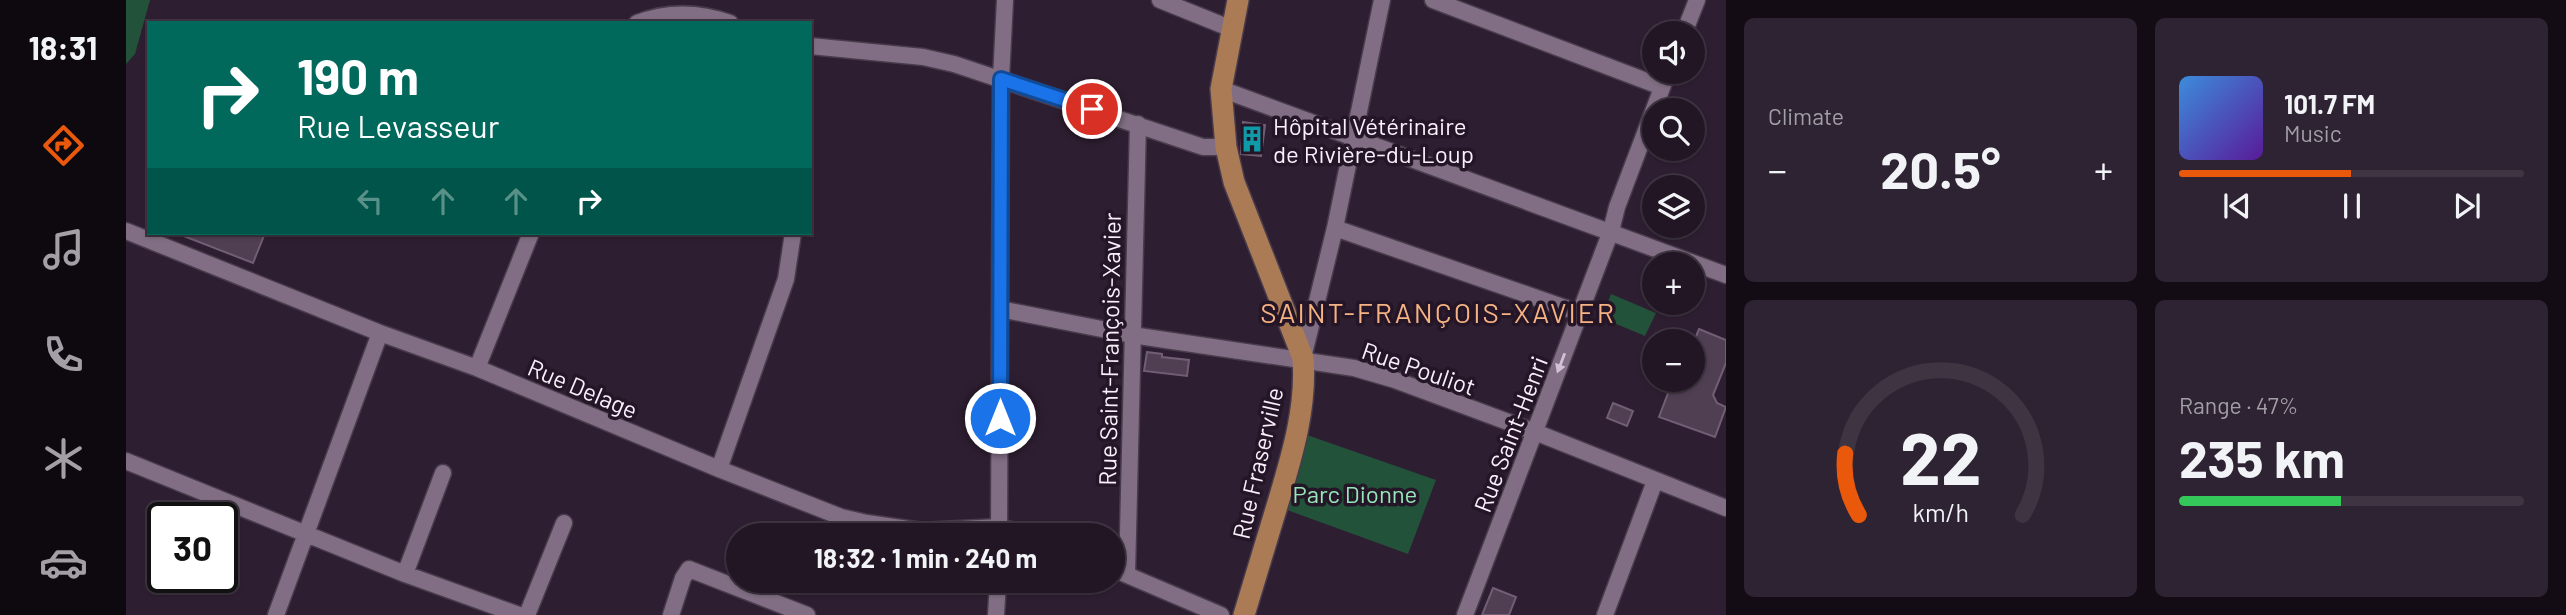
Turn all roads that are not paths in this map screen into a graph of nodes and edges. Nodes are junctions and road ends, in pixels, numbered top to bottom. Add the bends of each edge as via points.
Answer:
1 (1005, 0) edge
2 (1160, 0) edge
3 (1238, 0) edge
4 (1382, 0) edge
5 (1433, 0) edge
6 (1697, 0) edge
7 (642, 21) edge
8 (724, 21) edge
9 (1689, 21) edge
10 (1231, 29) junction
11 (812, 46) edge
12 (1642, 71) edge
13 (1001, 79) junction
14 (1663, 84) edge
15 (1221, 89) junction
16 (1138, 124) junction
17 (1353, 136) junction
18 (1226, 147) junction
19 (1335, 228) junction
20 (126, 231) edge
21 (1612, 231) junction
22 (530, 235) edge
23 (793, 235) edge
24 (1726, 275) edge
25 (1000, 309) junction
26 (1580, 313) junction
27 (380, 333) junction
28 (1132, 335) junction
29 (1303, 358) junction
30 (477, 368) junction
31 (1535, 432) junction
32 (126, 461) edge
33 (719, 469) junction
34 (443, 473) dead end
35 (1655, 481) junction
36 (1726, 508) edge
37 (564, 523) dead end
38 (867, 523) edge
39 (999, 523) edge
40 (1122, 523) edge
41 (305, 532) junction
42 (1125, 573) edge
43 (405, 574) junction
44 (997, 593) edge
45 (276, 615) edge
46 (519, 615) edge
47 (527, 615) edge
48 (671, 615) edge
49 (807, 615) edge
50 (996, 615) edge
51 (1221, 615) edge
52 (1244, 615) edge
53 (1465, 615) edge
54 (1605, 615) edge

1 - 13 street
2 - 10 street
3 - 10 main road, Rue Fraserville
4 - 17 street
5 - 12 street
6 - 9 street
7 - 8 street via 680,13
10 - 15 main road, Rue Fraserville
11 - 13 street via 923,57
13 - 16 street
13 - 25 street
14 - 21 street, Rue Saint-Henri
15 - 17 street
15 - 18 main road, Rue Fraserville
16 - 18 street via 1203,147
16 - 28 street, Rue Saint-François-Xavier
17 - 19 street
17 - 21 street
18 - 29 main road, Rue Fraserville via 1234,182
19 - 26 street
19 - 29 street
20 - 27 street, Rue Delage
21 - 24 street
21 - 26 street, Rue Saint-Henri
22 - 30 street
23 - 33 street via 786,279
25 - 28 street, Rue Pouliot
25 - 39 street
26 -> 31 street, Rue Saint-Henri
27 - 30 street, Rue Delage
27 - 41 street
28 - 29 street, Rue Pouliot
28 - 40 street, Rue Saint-François-Xavier
29 - 31 street, Rue Pouliot via 1395,380
29 - 52 main road, Rue Fraserville via 1298,428
30 - 33 street, Rue Delage
31 - 35 street, Rue Pouliot
31 - 53 street, Rue Saint-Henri
32 - 41 street
33 - 38 street, Rue Delage
34 - 43 street
35 - 36 street, Rue Pouliot
35 - 54 street
37 - 47 street
41 - 43 street
41 - 45 street
42 - 51 street
43 - 46 street
44 - 50 street
48 - 49 street via 690,569

